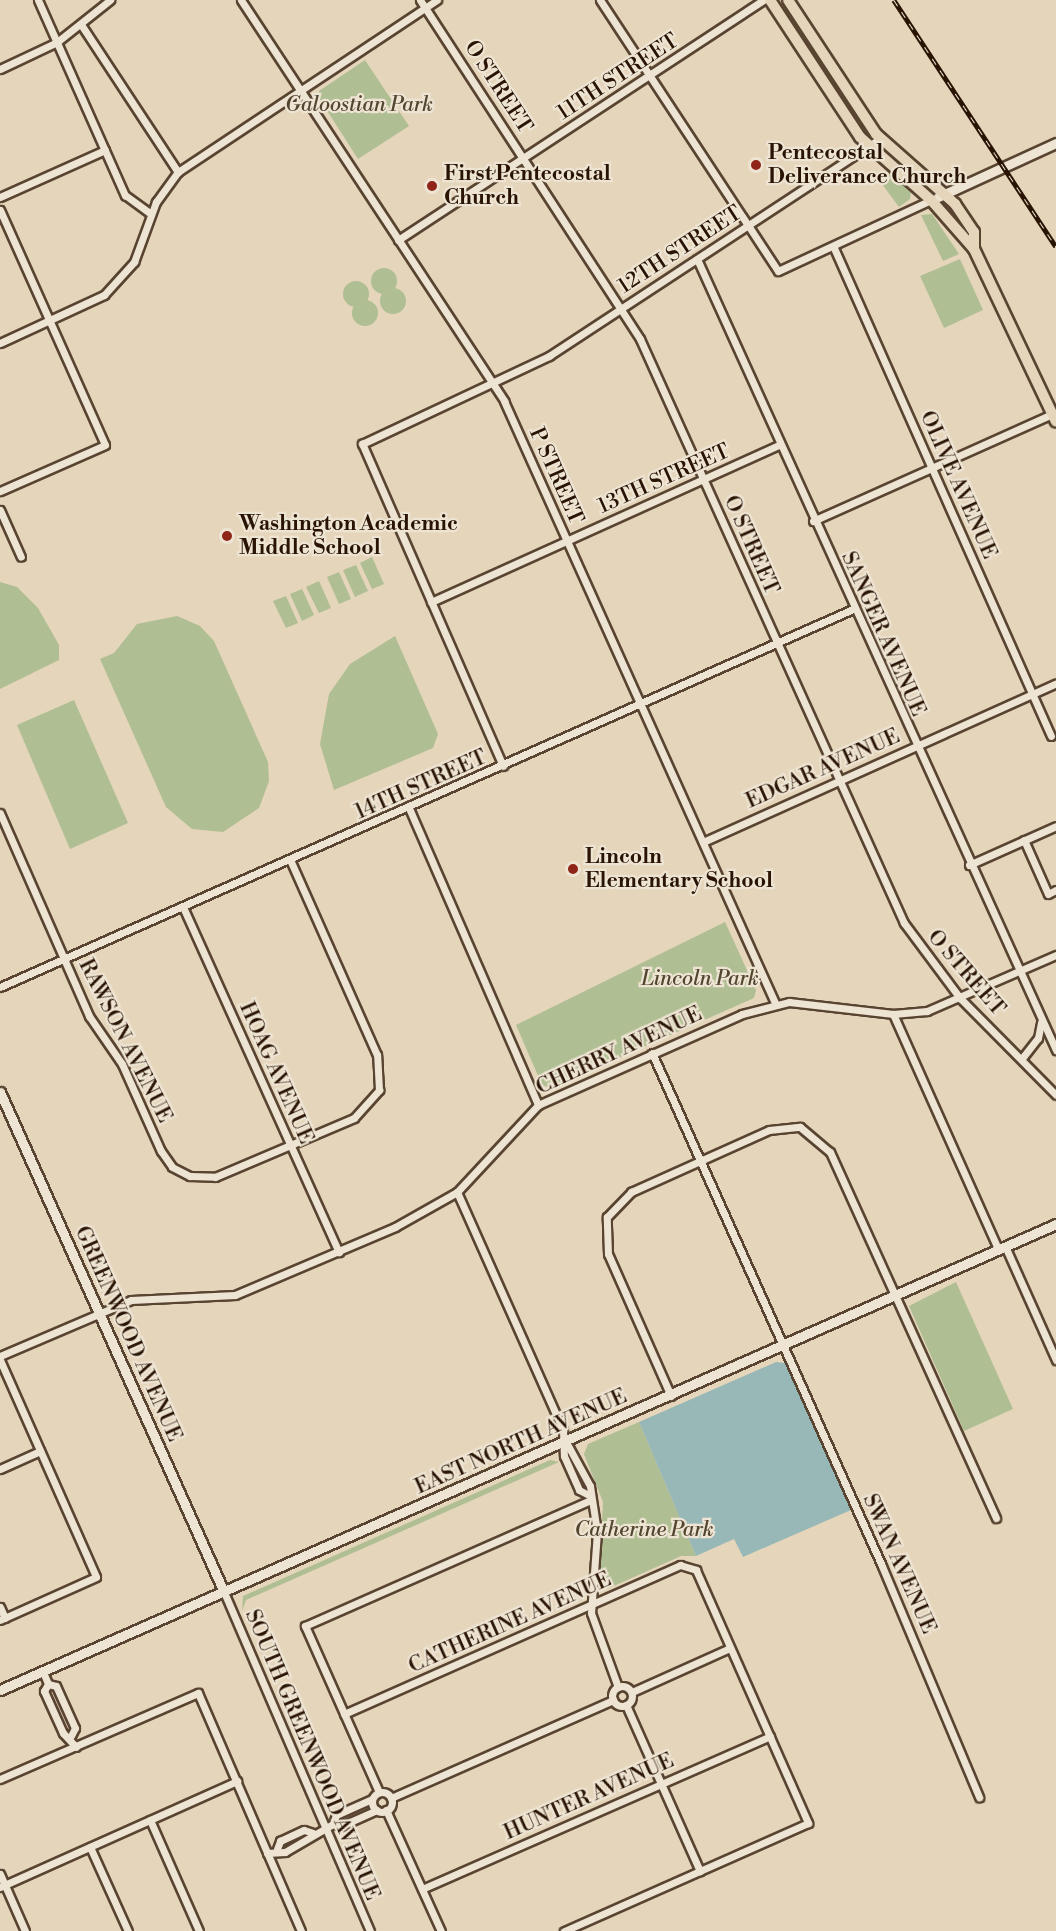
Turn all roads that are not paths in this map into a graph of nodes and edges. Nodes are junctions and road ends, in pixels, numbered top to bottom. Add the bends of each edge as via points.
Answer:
1 (39, 0) edge
2 (110, 0) edge
3 (241, 0) edge
4 (420, 0) edge
5 (437, 0) edge
6 (600, 0) edge
7 (764, 0) edge
8 (770, 0) edge
9 (788, 0) edge
10 (425, 8) junction
11 (82, 26) junction
12 (57, 42) junction
13 (812, 65) junction
14 (0, 69) edge
15 (648, 76) junction
16 (300, 90) junction
17 (853, 100) junction
18 (881, 138) junction
19 (1056, 143) edge
20 (869, 147) junction
21 (105, 150) junction
22 (524, 158) junction
23 (178, 172) junction
24 (946, 193) junction
25 (0, 197) edge
26 (931, 200) junction
27 (0, 210) edge
28 (151, 214) junction
29 (747, 225) junction
30 (398, 240) junction
31 (834, 248) junction
32 (974, 249) junction
33 (697, 259) junction
34 (621, 308) junction
35 (50, 321) junction
36 (0, 343) edge
37 (493, 383) junction
38 (1054, 418) edge
39 (779, 445) junction
40 (932, 467) junction
41 (704, 480) junction
42 (0, 491) edge
43 (0, 510) edge
44 (813, 521) junction
45 (567, 541) junction
46 (21, 557) dead end
47 (431, 602) junction
48 (853, 609) junction
49 (777, 643) junction
50 (1056, 683) edge
51 (1033, 693) junction
52 (642, 704) junction
53 (1051, 736) dead end
54 (915, 746) junction
55 (503, 766) junction
56 (838, 781) junction
57 (409, 808) junction
58 (0, 813) edge
59 (1056, 826) edge
60 (1024, 840) junction
61 (703, 842) junction
62 (290, 860) junction
63 (969, 865) junction
64 (1056, 890) edge
65 (183, 907) junction
66 (1056, 955) edge
67 (64, 958) junction
68 (1018, 972) junction
69 (0, 987) edge
70 (960, 998) junction
71 (775, 1003) junction
72 (893, 1014) junction
73 (1041, 1022) junction
74 (1056, 1050) edge
75 (652, 1053) junction
76 (1023, 1057) junction
77 (0, 1092) edge
78 (1056, 1095) edge
79 (538, 1105) junction
80 (290, 1145) junction
81 (700, 1161) junction
82 (457, 1192) junction
83 (1056, 1224) edge
84 (1002, 1248) junction
85 (339, 1252) junction
86 (895, 1296) junction
87 (98, 1313) junction
88 (784, 1345) junction
89 (0, 1358) edge
90 (1056, 1360) edge
91 (671, 1396) junction
92 (566, 1442) junction
93 (40, 1451) junction
94 (0, 1469) edge
95 (590, 1498) junction
96 (996, 1518) dead end
97 (224, 1592) junction
98 (591, 1606) junction
99 (0, 1607) edge
100 (2, 1619) edge
101 (730, 1648) junction
102 (43, 1672) junction
103 (48, 1684) junction
104 (618, 1687) junction
105 (0, 1690) edge
106 (632, 1692) junction
107 (613, 1700) junction
108 (626, 1705) junction
109 (344, 1714) junction
110 (71, 1736) junction
111 (770, 1736) junction
112 (75, 1746) junction
113 (0, 1779) edge
114 (237, 1781) junction
115 (661, 1784) junction
116 (379, 1792) junction
117 (979, 1797) dead end
118 (391, 1798) junction
119 (372, 1799) junction
120 (377, 1810) junction
121 (386, 1810) junction
122 (150, 1820) junction
123 (333, 1824) junction
124 (325, 1827) junction
125 (313, 1833) junction
126 (90, 1847) junction
127 (277, 1849) junction
128 (267, 1853) junction
129 (700, 1871) junction
130 (0, 1874) edge
131 (2, 1886) edge
132 (422, 1889) junction
133 (25, 1931) edge
134 (128, 1931) edge
135 (199, 1931) edge
136 (301, 1931) edge
137 (370, 1931) edge
138 (441, 1931) edge
139 (564, 1931) edge

1 - 12 street
2 - 11 street
3 - 16 street, P STREET
4 - 10 street, O STREET
5 - 10 street
6 - 15 street
7 - 15 street, 11TH STREET
8 - 13 main road
9 - 17 main road
10 - 16 street
10 - 22 street, O STREET
11 - 12 street
11 - 23 street
12 - 14 street
12 - 21 street
13 - 17 main road via 842,97
13 - 20 main road
15 - 22 street, 11TH STREET
15 - 29 street
16 - 23 street
16 - 30 street, P STREET
17 - 18 main road
18 - 20 street, 12TH STREET
18 - 24 main road
19 - 24 street
20 - 26 main road
20 - 29 street, 12TH STREET
21 - 25 street
21 - 28 street via 130,203
22 - 30 street, 11TH STREET
22 - 34 street, O STREET
23 - 28 street
24 - 26 street
24 - 32 main road via 974,232
26 - 31 street
26 - 32 main road
27 - 35 street
28 - 35 street via 139,251 117,284 96,300
29 - 31 street via 778,271
29 - 33 street, 12TH STREET
30 - 37 street, P STREET
31 - 40 street, OLIVE AVENUE
32 - 38 main road
33 - 34 street, 12TH STREET
33 - 39 street, SANGER AVENUE
34 - 37 street, 12TH STREET via 549,356
34 - 41 street, O STREET
35 - 36 street
35 - 42 street via 105,445
37 - 45 street, P STREET
37 - 47 street, 12TH STREET via 362,444
38 - 40 street
39 - 41 street, 13TH STREET
39 - 44 street, SANGER AVENUE
40 - 44 street
40 - 51 street, OLIVE AVENUE
41 - 45 street, 13TH STREET
41 - 49 street, O STREET
43 - 46 street
44 - 48 street, SANGER AVENUE
45 - 47 street, 13TH STREET
45 - 52 street, P STREET
47 - 55 street
48 - 49 street, 14TH STREET
48 - 54 street, SANGER AVENUE
49 - 52 street, 14TH STREET
49 - 56 street, O STREET
50 - 51 street, EDGAR AVENUE
51 - 53 street, OLIVE AVENUE
51 - 54 street, EDGAR AVENUE
52 - 55 street, 14TH STREET
52 - 61 street, P STREET
54 - 56 street, EDGAR AVENUE
54 - 63 street, SANGER AVENUE
55 - 57 street, 14TH STREET
56 - 61 street, EDGAR AVENUE
56 - 70 street, O STREET via 904,923
57 - 62 street, 14TH STREET
57 - 79 street
58 - 67 street, RAWSON AVENUE
59 - 60 street
60 - 63 street
60 - 64 street via 1048,894
61 - 71 street, P STREET
62 - 65 street, 14TH STREET
62 - 80 street, RAWSON AVENUE via 377,1055 381,1080 364,1111
63 - 68 street, SANGER AVENUE
65 - 67 street, 14TH STREET
65 - 80 street, HOAG AVENUE
66 - 68 street, CHERRY AVENUE
67 - 69 street, 14TH STREET
67 - 80 street, RAWSON AVENUE via 172,1167 190,1176 215,1177
68 - 70 street, CHERRY AVENUE
68 - 73 street, SANGER AVENUE
70 - 72 street, CHERRY AVENUE via 927,1011
70 - 76 street, O STREET
71 - 72 street, CHERRY AVENUE
71 - 75 street, CHERRY AVENUE
72 - 84 street
73 - 74 street, SANGER AVENUE
73 - 76 street via 1038,1038
75 - 79 street, CHERRY AVENUE
75 - 81 street, SWAN AVENUE
76 - 78 street, O STREET
77 - 87 street, GREENWOOD AVENUE
79 - 82 street, CHERRY AVENUE
80 - 85 street, HOAG AVENUE
81 - 86 street via 769,1130 787,1126 811,1132 830,1152
81 - 88 street, SWAN AVENUE
81 - 91 street via 620,1199 604,1227 608,1254
82 - 85 street, CHERRY AVENUE
82 - 92 street
83 - 84 street, EAST NORTH AVENUE
84 - 86 street, EAST NORTH AVENUE
84 - 90 street
85 - 87 street, CHERRY AVENUE via 235,1295 144,1298
86 - 88 street, EAST NORTH AVENUE
86 - 96 street
87 - 89 street, CHERRY AVENUE
87 - 97 street, GREENWOOD AVENUE
88 - 91 street, EAST NORTH AVENUE
88 - 117 street, SWAN AVENUE
89 - 93 street
91 - 92 street, EAST NORTH AVENUE
92 - 95 street via 579,1460
92 - 95 street via 564,1456 579,1490
92 - 97 street, EAST NORTH AVENUE
93 - 94 street
93 - 100 street via 96,1577
95 - 98 street via 597,1532
95 - 109 street via 305,1626
97 - 102 street, EAST NORTH AVENUE
97 - 124 street, SOUTH GREENWOOD AVENUE
98 - 101 street, CATHERINE AVENUE via 689,1564
98 - 104 street via 596,1637
98 - 109 street, CATHERINE AVENUE
99 - 100 street
101 - 106 street
101 - 111 street
102 - 103 street
102 - 105 street, EAST NORTH AVENUE
103 - 110 street via 44,1692 63,1733
103 - 110 street via 56,1686 75,1728
104 - 106 street
104 - 107 street
106 - 108 street
107 - 108 street
107 - 118 street
108 - 115 street
109 - 116 street
110 - 112 street
111 - 115 street, HUNTER AVENUE
111 - 129 street via 808,1822
112 - 113 street
112 - 114 street via 198,1693
114 - 122 street
114 - 128 street
115 - 129 street
115 - 132 street, HUNTER AVENUE
116 - 118 street
116 - 119 street
118 - 121 street
119 - 120 street
119 - 123 street via 336,1815
120 - 121 street
120 - 123 street via 341,1826
121 - 132 street
122 - 126 street
122 - 135 street
123 - 124 street
124 - 125 street
124 - 137 street, SOUTH GREENWOOD AVENUE
125 - 127 street via 309,1841 285,1852
125 - 127 street via 303,1830 280,1841
126 - 131 street
126 - 134 street
127 - 128 street
128 - 136 street
129 - 139 street
130 - 131 street
131 - 133 street
132 - 138 street

